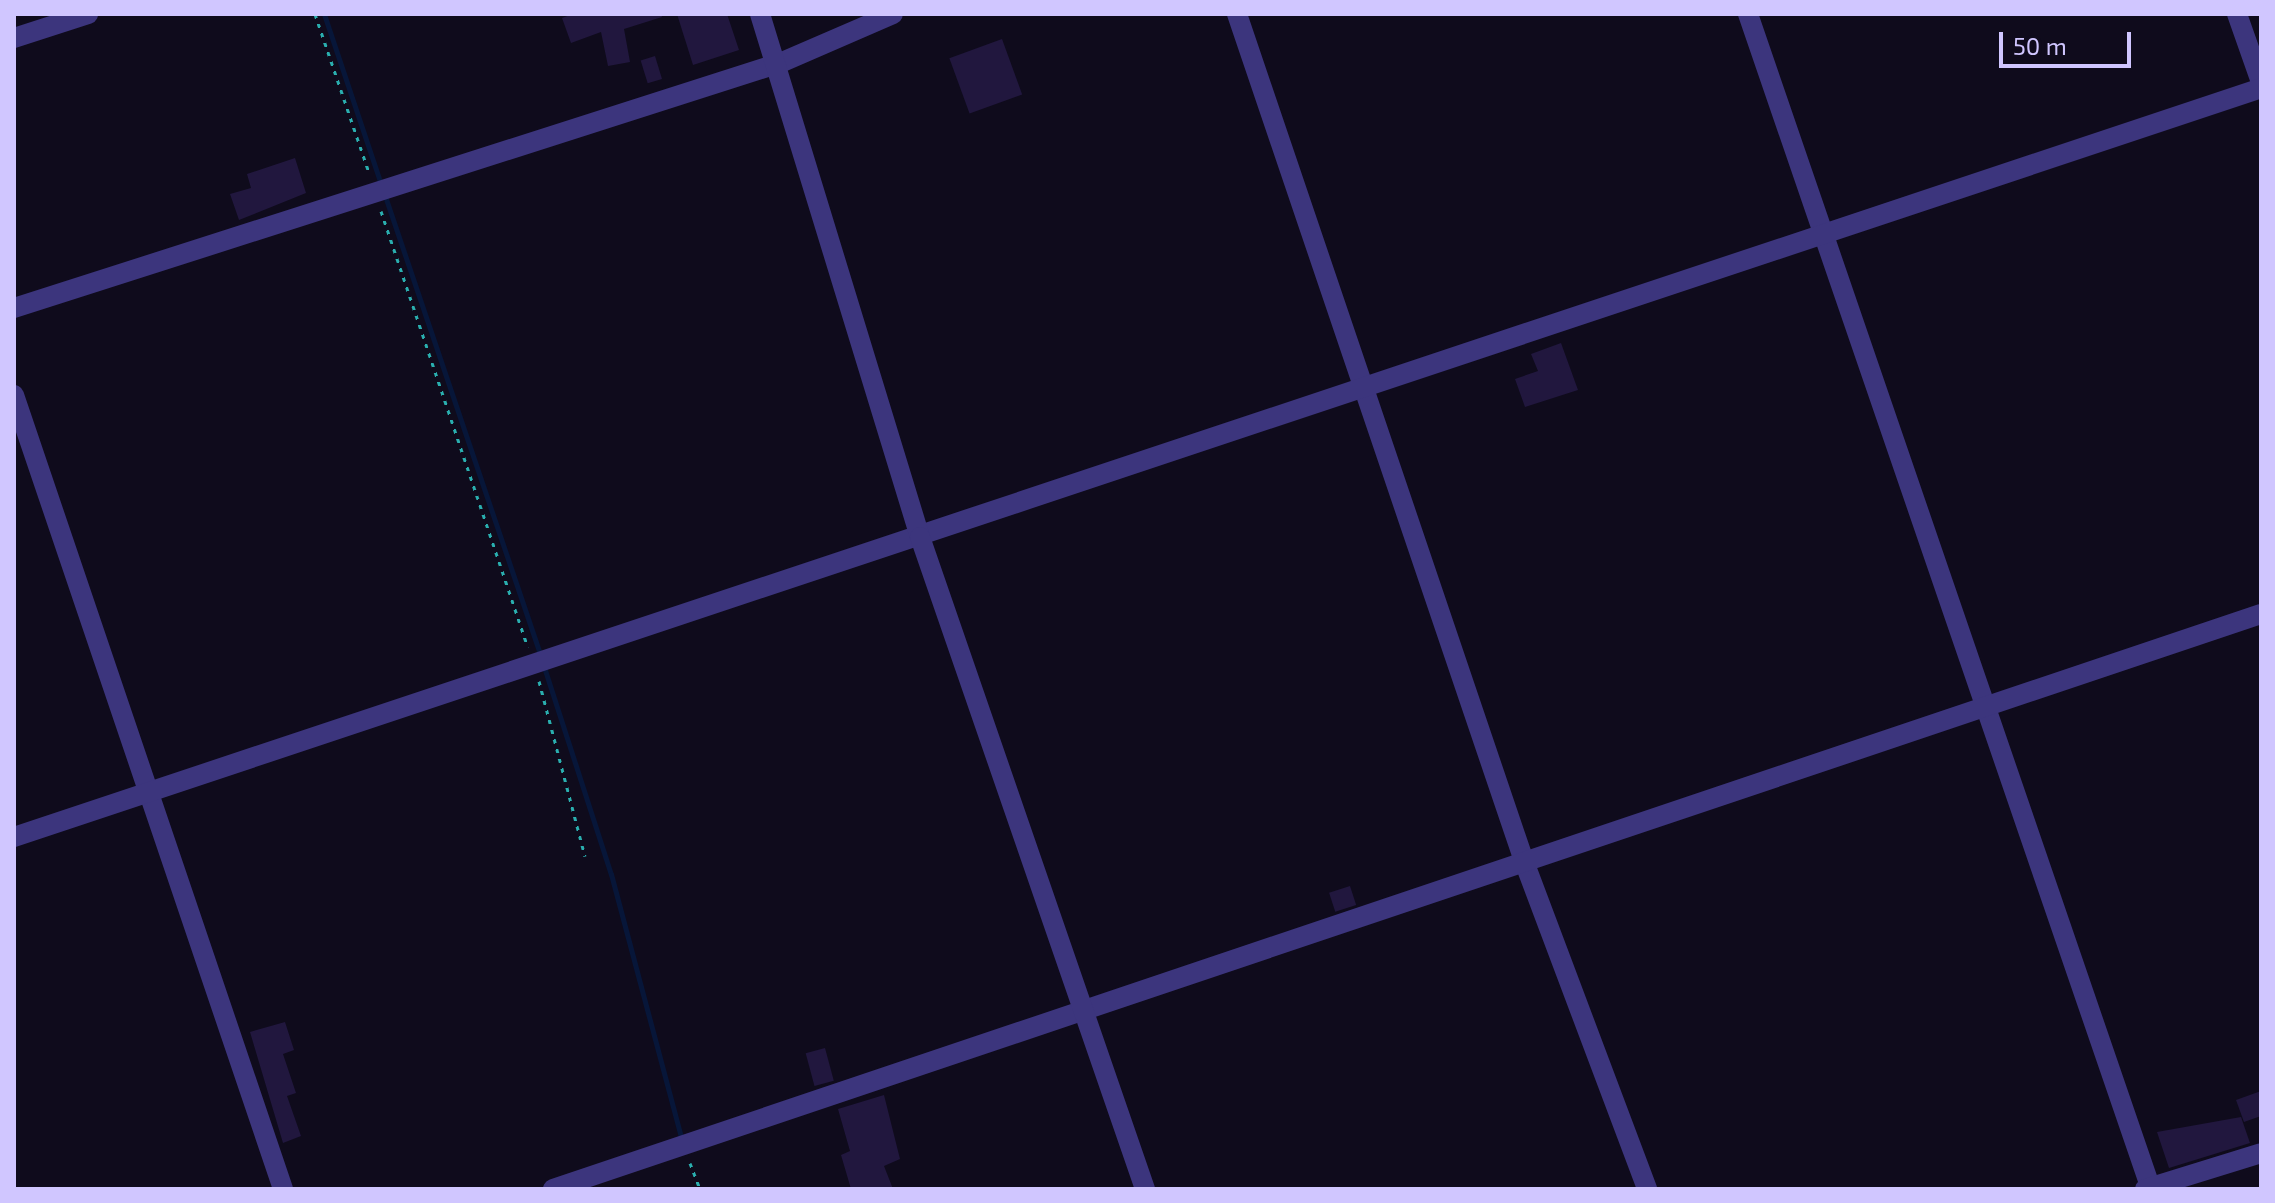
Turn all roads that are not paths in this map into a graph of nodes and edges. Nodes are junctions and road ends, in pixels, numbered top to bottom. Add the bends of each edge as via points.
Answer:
1 (88, 14) edge
2 (760, 14) edge
3 (893, 14) edge
4 (1237, 14) edge
5 (1748, 14) edge
6 (2237, 14) edge
7 (14, 38) edge
8 (780, 63) junction
9 (2261, 85) edge
10 (1822, 237) junction
11 (14, 308) edge
12 (1363, 385) junction
13 (14, 395) edge
14 (920, 537) junction
15 (2261, 614) edge
16 (1985, 706) junction
17 (145, 792) junction
18 (14, 837) edge
19 (1525, 864) junction
20 (1085, 1009) junction
21 (2261, 1153) edge
22 (2149, 1188) edge
23 (283, 1189) edge
24 (553, 1189) edge
25 (1145, 1189) edge
26 (1647, 1189) edge

1 - 7 street
2 - 8 street
3 - 8 street
4 - 12 street
5 - 10 street
6 - 9 street
8 - 11 street via 374,188
8 - 14 street
9 - 10 street
10 - 12 street
10 - 16 street
12 - 14 street
12 - 19 street
13 - 17 street
14 - 17 street via 535,668
14 - 20 street
15 - 16 street
16 - 19 street
16 - 22 street
17 - 18 street
17 - 23 street
19 - 20 street
19 - 26 street
20 - 24 street
20 - 25 street
21 - 22 street

